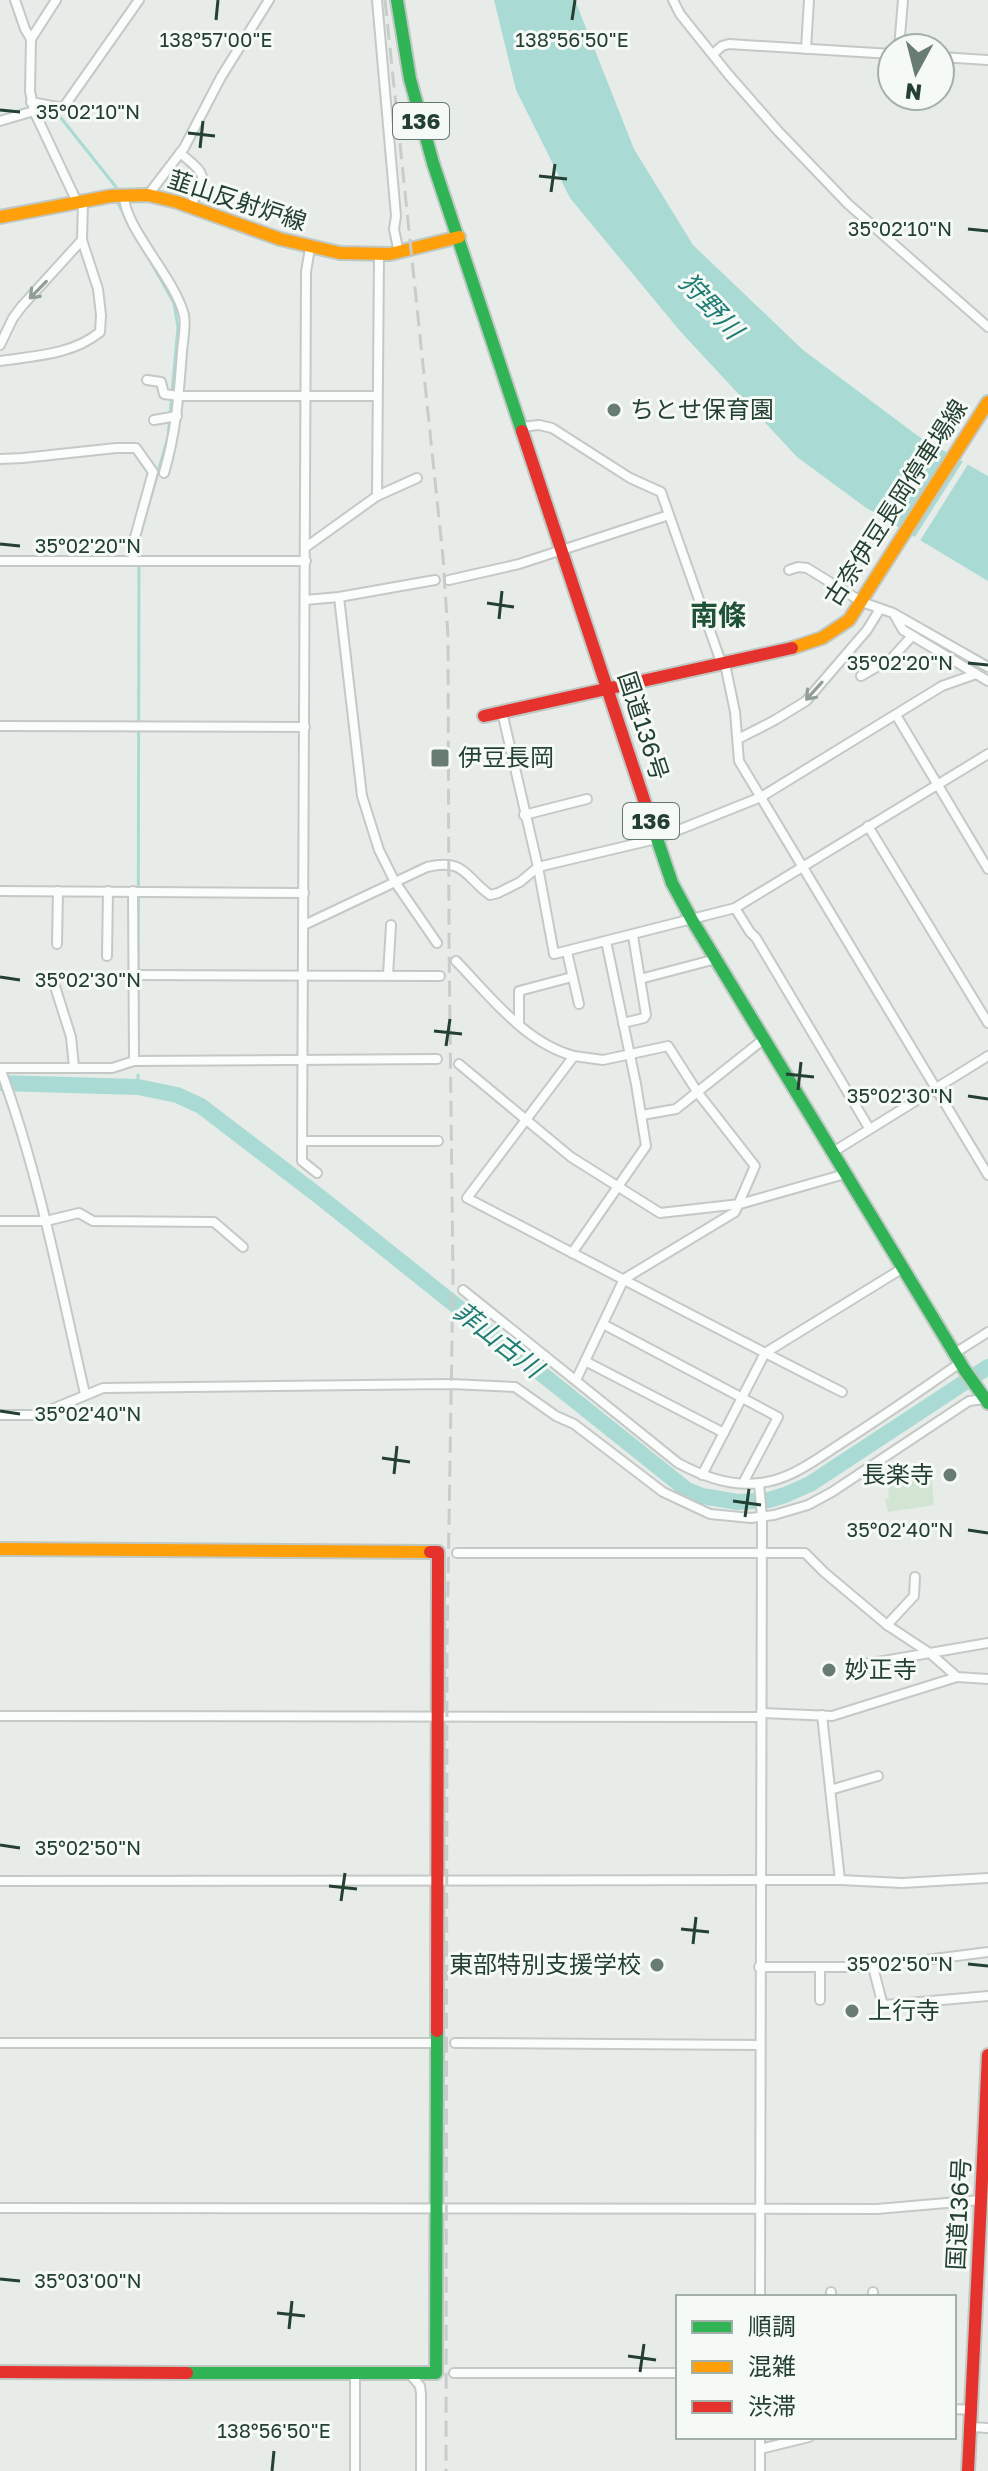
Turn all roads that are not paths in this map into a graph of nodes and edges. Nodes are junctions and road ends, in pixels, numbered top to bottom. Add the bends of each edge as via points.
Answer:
1 (15, 0) edge
2 (56, 0) edge
3 (139, 0) edge
4 (269, 0) edge
5 (377, 0) edge
6 (397, 0) edge
7 (673, 0) edge
8 (809, 0) edge
9 (903, 0) edge
10 (900, 32) edge
11 (31, 39) junction
12 (806, 49) junction
13 (876, 53) edge
14 (713, 54) junction
15 (956, 58) edge
16 (988, 60) edge
17 (33, 106) junction
18 (0, 121) edge
19 (180, 153) junction
20 (124, 195) junction
21 (148, 195) junction
22 (80, 202) junction
23 (190, 207) junction
24 (0, 217) edge
25 (459, 237) junction
26 (82, 240) junction
27 (310, 248) junction
28 (399, 253) junction
29 (379, 256) junction
30 (988, 327) edge
31 (0, 345) edge
32 (0, 361) edge
33 (147, 380) dead end
34 (175, 395) junction
35 (306, 396) junction
36 (377, 396) junction
37 (988, 402) edge
38 (173, 416) junction
39 (154, 420) dead end
40 (520, 427) junction
41 (0, 459) edge
42 (164, 473) dead end
43 (417, 478) dead end
44 (377, 496) junction
45 (669, 515) junction
46 (306, 547) junction
47 (562, 551) junction
48 (0, 561) edge
49 (137, 561) junction
50 (306, 561) junction
51 (789, 570) dead end
52 (435, 580) dead end
53 (449, 580) dead end
54 (339, 597) junction
55 (305, 600) junction
56 (862, 602) junction
57 (880, 609) junction
58 (893, 613) junction
59 (912, 636) junction
60 (724, 665) junction
61 (988, 667) edge
62 (976, 674) junction
63 (861, 676) dead end
64 (988, 681) edge
65 (609, 689) junction
66 (502, 712) junction
67 (896, 715) junction
68 (484, 716) dead end
69 (0, 726) edge
70 (305, 727) junction
71 (738, 739) junction
72 (988, 754) edge
73 (937, 784) junction
74 (761, 797) junction
75 (587, 799) dead end
76 (524, 815) junction
77 (868, 826) junction
78 (656, 839) junction
79 (538, 867) junction
80 (802, 867) junction
81 (988, 869) edge
82 (395, 882) junction
83 (0, 891) edge
84 (58, 891) junction
85 (108, 891) junction
86 (133, 891) junction
87 (304, 893) junction
88 (735, 908) junction
89 (692, 920) junction
90 (304, 925) junction
91 (391, 925) dead end
92 (633, 936) junction
93 (606, 941) junction
94 (437, 943) dead end
95 (57, 944) dead end
96 (567, 952) junction
97 (107, 956) dead end
98 (716, 959) junction
99 (456, 961) dead end
100 (304, 974) junction
101 (133, 975) junction
102 (388, 975) junction
103 (440, 976) dead end
104 (52, 977) dead end
105 (572, 977) junction
106 (640, 979) junction
107 (579, 1004) dead end
108 (623, 1023) junction
109 (988, 1023) edge
110 (519, 1025) junction
111 (764, 1039) junction
112 (629, 1055) junction
113 (574, 1056) junction
114 (988, 1056) edge
115 (304, 1058) junction
116 (437, 1059) dead end
117 (134, 1061) junction
118 (459, 1064) dead end
119 (74, 1067) junction
120 (1, 1070) edge
121 (935, 1088) junction
122 (698, 1093) junction
123 (642, 1115) junction
124 (526, 1119) junction
125 (869, 1128) junction
126 (304, 1141) junction
127 (438, 1141) dead end
128 (833, 1152) junction
129 (317, 1173) dead end
130 (846, 1174) junction
131 (988, 1175) edge
132 (618, 1186) junction
133 (740, 1204) junction
134 (0, 1221) edge
135 (46, 1221) junction
136 (243, 1247) dead end
137 (572, 1253) junction
138 (904, 1268) junction
139 (624, 1279) junction
140 (463, 1290) dead end
141 (603, 1324) junction
142 (988, 1332) edge
143 (765, 1353) junction
144 (585, 1361) junction
145 (960, 1362) junction
146 (576, 1380) junction
147 (842, 1392) dead end
148 (85, 1394) junction
149 (742, 1398) junction
150 (985, 1398) edge
151 (0, 1415) edge
152 (724, 1433) junction
153 (702, 1475) junction
154 (743, 1483) junction
155 (760, 1485) junction
156 (762, 1516) junction
157 (0, 1549) edge
158 (457, 1553) dead end
159 (761, 1553) junction
160 (915, 1577) dead end
161 (887, 1625) junction
162 (988, 1643) edge
163 (928, 1652) junction
164 (866, 1664) dead end
165 (957, 1677) junction
166 (988, 1679) edge
167 (761, 1715) junction
168 (822, 1715) junction
169 (0, 1716) edge
170 (439, 1716) junction
171 (878, 1776) dead end
172 (830, 1790) junction
173 (988, 1878) edge
174 (840, 1880) junction
175 (0, 1881) edge
176 (438, 1881) junction
177 (761, 1881) junction
178 (988, 1952) edge
179 (759, 1967) junction
180 (820, 1967) junction
181 (873, 1967) junction
182 (988, 1996) edge
183 (820, 2000) dead end
184 (0, 2043) edge
185 (437, 2043) junction
186 (455, 2043) dead end
187 (760, 2045) junction
188 (988, 2055) edge
189 (986, 2141) edge
190 (985, 2182) edge
191 (981, 2200) junction
192 (0, 2208) edge
193 (438, 2208) junction
194 (760, 2210) junction
195 (760, 2295) edge
196 (982, 2318) edge
197 (0, 2372) edge
198 (410, 2373) junction
199 (454, 2373) dead end
200 (676, 2373) edge
201 (355, 2374) junction
202 (956, 2409) edge
203 (972, 2410) junction
204 (971, 2427) junction
205 (988, 2428) edge
206 (760, 2439) edge
207 (801, 2439) edge
208 (760, 2449) junction
209 (355, 2471) edge
210 (421, 2471) edge
211 (760, 2471) edge
212 (968, 2471) edge

1 - 11 street
2 - 11 street
3 - 17 street via 63,108
4 - 19 street
5 - 28 street
6 - 25 main road, 国道136号 / 136 via 420,118
7 - 14 street
8 - 12 street
9 - 10 street
11 - 17 street
12 - 13 street
12 - 14 street via 729,44
14 - 30 street via 848,204
15 - 16 street
17 - 18 street
17 - 22 street
19 - 21 street
19 - 23 street via 203,175
20 - 21 main road, 韮山反射炉線
20 - 22 main road, 韮山反射炉線
20 - 34 street via 125,209 183,315
21 - 23 main road, 韮山反射炉線
22 - 24 main road, 韮山反射炉線
22 - 26 street
23 - 27 main road, 韮山反射炉線
25 - 28 main road, 韮山反射炉線
25 - 40 main road, 国道136号 / 136
26 -> 31 street via 22,306
26 - 32 street via 98,289 100,332 74,348
27 - 29 main road, 韮山反射炉線
27 - 35 street
28 - 29 main road, 韮山反射炉線
29 - 36 street
33 - 34 street via 161,382 164,394
34 - 35 street
34 - 38 street
35 - 36 street
35 - 46 street
36 - 44 street
37 - 56 main road, 古奈伊豆長岡停車場線
38 - 39 street
38 - 42 street via 173,442
40 - 45 street via 552,428 630,478 659,490
40 - 47 main road, 国道136号 / 136
41 - 49 street via 136,448 153,472 132,548
43 - 44 street
44 - 46 street
45 - 47 street
45 - 60 street
46 - 50 street
47 - 53 street
47 - 65 main road, 国道136号 / 136
48 - 49 street
49 - 50 street
50 - 55 street
51 - 56 street via 807,568
52 - 54 street
54 - 55 street
54 - 82 street via 362,796
55 - 70 street
56 - 57 street
56 - 60 main road, 古奈伊豆長岡停車場線 via 849,620 822,638
57 - 58 street
57 -> 71 street via 806,701
58 - 59 street
58 - 61 street
59 - 62 street
59 - 63 street via 892,658
60 - 65 main road, 古奈伊豆長岡停車場線
60 - 71 street
62 - 64 street
62 - 67 street via 942,686
65 - 66 main road, 古奈伊豆長岡停車場線
65 - 78 main road, 国道136号 / 136
66 - 68 main road, 古奈伊豆長岡停車場線
66 - 76 street
67 - 73 street
67 - 74 street
69 - 70 street
70 - 87 street
71 - 74 street via 739,761
72 - 73 street
73 - 77 street
73 - 81 street
74 - 78 street
74 - 80 street
75 - 76 street
76 - 79 street
77 - 80 street
77 - 109 street
78 - 79 street
78 - 89 main road, 国道136号 / 136
79 - 82 street via 490,895 460,867 449,865 427,867
79 - 96 street via 554,954
80 - 88 street
80 - 121 street
82 - 90 street
82 - 94 street
83 - 84 street
84 - 85 street
84 - 95 street
85 - 86 street
85 - 97 street
86 - 87 street
86 - 101 street
87 - 90 street
88 - 89 street
88 - 125 street
89 - 92 street
89 - 98 main road, 国道136号 / 136
90 - 100 street
91 - 102 street
92 - 93 street
92 - 106 street
93 - 96 street
93 - 108 street
96 - 105 street
98 - 106 street
98 - 111 main road, 国道136号 / 136
99 - 110 street
100 - 101 street
100 - 102 street
100 - 115 street
101 - 117 street
102 - 103 street
104 - 119 street via 71,1037
105 - 107 street
105 - 110 street via 519,991
106 - 108 street via 646,1016
108 - 112 street
110 - 113 street via 549,1047
111 - 122 street
111 - 128 main road, 国道136号 / 136
112 - 113 street via 596,1061
112 - 122 street via 668,1046
112 - 123 street
113 - 124 street
114 - 121 street
115 - 116 street
115 - 117 street
115 - 126 street
117 - 119 street via 112,1068
118 - 124 street
119 - 120 street
120 - 135 street
121 - 125 street
121 - 131 street
122 - 123 street via 673,1110
122 - 133 street via 756,1163
123 - 132 street via 646,1146
124 - 132 street via 571,1157
124 - 137 street via 467,1198
125 - 128 street
126 - 127 street
126 - 129 street via 302,1161
128 - 130 main road, 国道136号 / 136
130 - 133 street
130 - 138 main road, 国道136号 / 136
132 - 133 street via 660,1213
132 - 137 street
133 - 139 street via 735,1212
134 - 135 street
135 - 136 street via 79,1213 93,1221 214,1222
135 - 148 street
137 - 139 street
138 - 143 street
138 - 145 main road, 国道136号 / 136
139 - 141 street
139 - 143 street
140 - 146 street
141 - 144 street
141 - 149 street
142 - 145 street
143 - 147 street
143 - 149 street
144 - 146 street
144 - 152 street
145 - 150 main road, 国道136号 / 136
145 - 155 street via 802,1468
146 - 153 street via 678,1463
148 - 151 street via 38,1415
148 - 156 street via 103,1388 515,1387 687,1505 710,1514
149 - 152 street
149 - 154 street via 778,1417
150 - 156 street via 969,1401 820,1499
152 - 153 street
153 - 154 street
154 - 155 street
155 - 156 street
156 - 159 street
157 - 170 main road via 438,1552
158 - 159 street
159 - 161 street via 805,1553
159 - 167 street
160 - 161 street via 914,1596
161 - 163 street
162 - 163 street
163 - 164 street
163 - 165 street
165 - 166 street
165 - 168 street via 862,1708
167 - 168 street
167 - 170 street
167 - 177 street
168 - 172 street
169 - 170 street
170 - 176 main road
171 - 172 street
172 - 174 street
173 - 174 street
174 - 177 street
175 - 176 street
176 - 177 street
176 - 185 main road
177 - 179 street
178 - 181 street
179 - 180 street
179 - 187 street
180 - 181 street
180 - 183 street
181 - 182 street via 885,2005
184 - 185 street
185 - 193 main road
186 - 187 street
187 - 194 street
188 - 189 main road, 国道136号
189 - 190 main road, 国道136号
190 - 191 main road, 国道136号
191 - 194 street via 877,2209
191 - 196 main road, 国道136号
192 - 193 street
193 - 194 street
193 - 198 main road via 436,2373
194 - 195 street
196 - 203 main road, 国道136号
197 - 201 main road
198 - 201 main road
198 - 210 street via 420,2386
199 - 200 street
201 - 209 street
202 - 203 street
203 - 204 main road, 国道136号
204 - 205 street
204 - 212 main road, 国道136号
206 - 208 street
207 - 208 street
208 - 211 street

